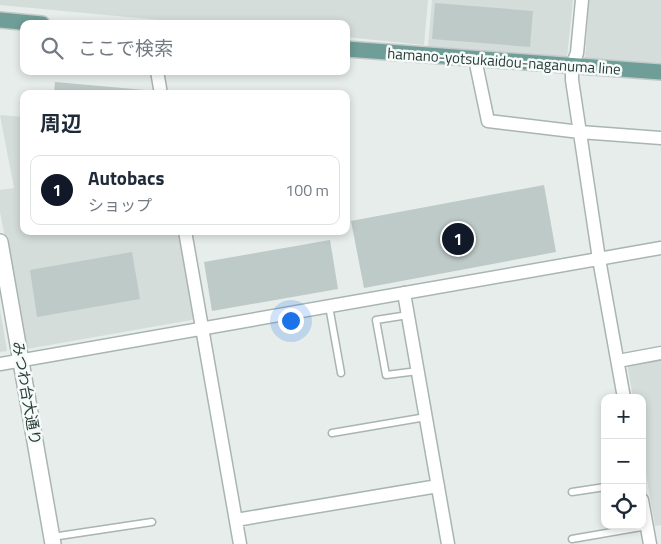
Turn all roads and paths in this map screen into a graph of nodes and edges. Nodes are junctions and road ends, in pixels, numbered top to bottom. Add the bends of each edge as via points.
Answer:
1 (582, 0) edge
2 (0, 20) edge
3 (20, 22) edge
4 (350, 49) edge
5 (475, 59) junction
6 (572, 66) junction
7 (661, 72) edge
8 (158, 75) edge
9 (160, 90) edge
10 (580, 132) junction
11 (661, 138) edge
12 (186, 235) edge
13 (0, 242) edge
14 (661, 248) edge
15 (599, 259) junction
16 (404, 293) junction
17 (329, 306) junction
18 (408, 314) junction
19 (202, 328) junction
20 (661, 352) edge
21 (21, 360) junction
22 (618, 361) junction
23 (0, 364) edge
24 (418, 371) junction
25 (341, 373) dead end
26 (623, 394) edge
27 (426, 417) junction
28 (332, 433) dead end
29 (438, 486) junction
30 (601, 488) edge
31 (572, 492) dead end
32 (236, 520) junction
33 (646, 521) edge
34 (152, 522) dead end
35 (647, 526) junction
36 (572, 539) dead end
37 (53, 541) edge
38 (240, 544) edge
39 (448, 544) edge
40 (650, 544) edge

1 - 6 street via 577,53
2 - 3 main road
4 - 5 main road, hamano-yotsukaidou-naganuma line
5 - 6 main road, hamano-yotsukaidou-naganuma line
5 - 10 street via 488,121
6 - 7 main road, hamano-yotsukaidou-naganuma line
6 - 10 street
8 - 9 street
10 - 11 street
10 - 15 street
12 - 19 street
13 - 21 street, みつわ台大通り
14 - 15 street
15 - 16 street
15 - 22 street
16 - 17 street
16 - 18 street
17 - 19 street
17 - 25 lane
18 - 24 street
18 - 24 lane via 376,320 386,375
19 - 21 street
19 - 32 street
20 - 22 street
21 - 23 street
21 - 37 street, みつわ台大通り
22 - 26 street
24 - 27 street
27 - 28 lane
27 - 29 street
29 - 32 street
29 - 39 street
30 - 31 lane
32 - 38 street
33 - 35 street
34 - 37 lane
35 - 36 lane
35 - 40 street

